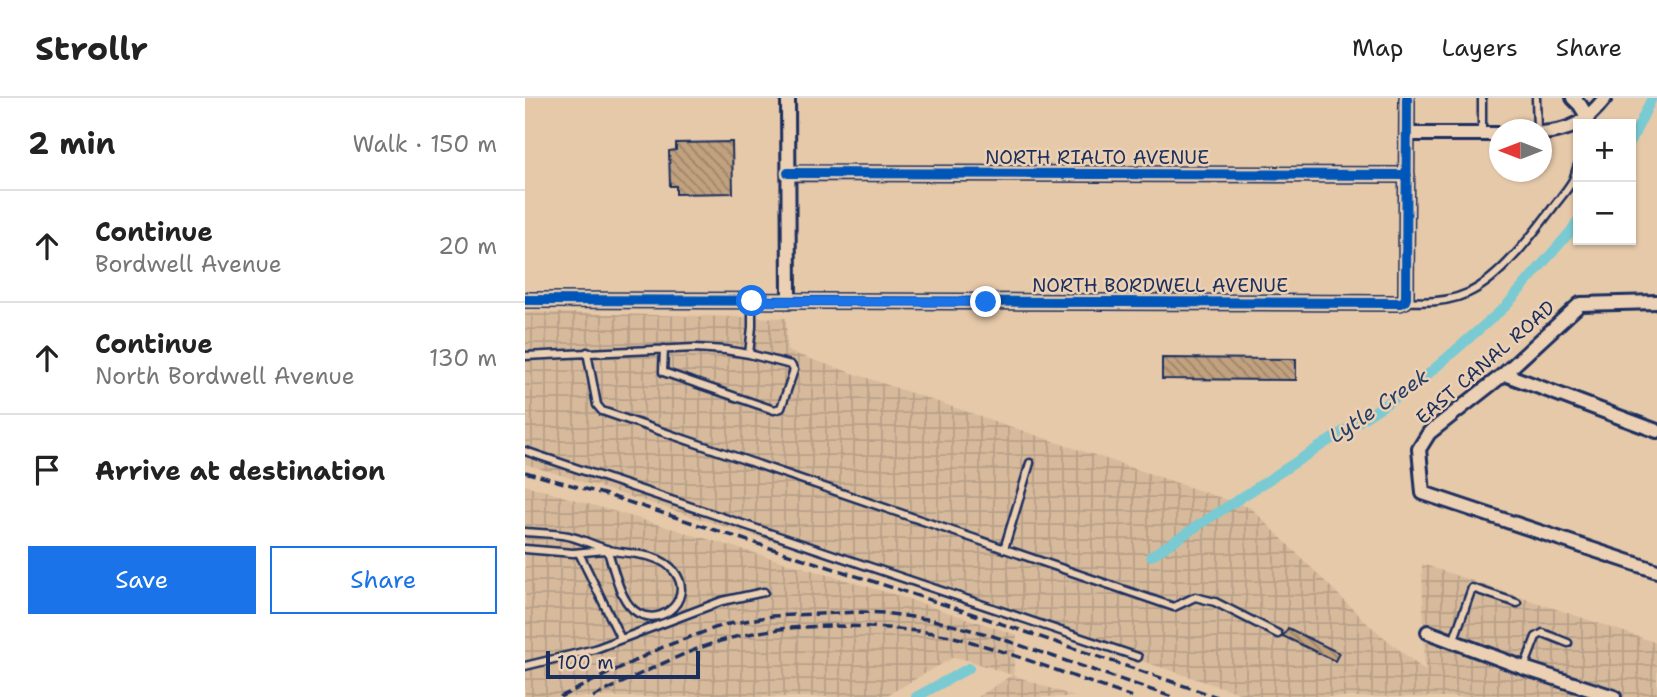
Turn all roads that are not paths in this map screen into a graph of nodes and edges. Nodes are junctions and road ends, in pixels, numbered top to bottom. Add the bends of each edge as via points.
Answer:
1 (787, 98) edge
2 (1407, 98) edge
3 (1482, 98) edge
4 (1536, 98) edge
5 (1573, 98) edge
6 (1605, 98) edge
7 (1537, 119) edge
8 (1586, 119) edge
9 (1589, 119) edge
10 (1573, 127) edge
11 (1552, 132) edge
12 (1407, 134) junction
13 (1482, 134) junction
14 (1489, 134) edge
15 (788, 173) junction
16 (1407, 175) junction
17 (1573, 179) edge
18 (525, 300) edge
19 (752, 301) junction
20 (789, 302) junction
21 (1405, 302) junction
22 (1657, 302) edge
23 (664, 349) junction
24 (587, 352) junction
25 (750, 354) junction
26 (525, 356) edge
27 (1504, 374) junction
28 (1657, 431) edge
29 (525, 451) edge
30 (1030, 463) dead end
31 (525, 533) edge
32 (525, 549) edge
33 (1004, 549) junction
34 (607, 550) junction
35 (579, 552) junction
36 (1657, 571) edge
37 (764, 592) dead end
38 (1517, 603) dead end
39 (664, 614) junction
40 (667, 622) junction
41 (1428, 632) dead end
42 (1278, 635) dead end
43 (621, 639) junction
44 (1453, 642) junction
45 (1568, 643) dead end
46 (1138, 657) dead end
47 (525, 666) edge
48 (1524, 668) junction
49 (1614, 697) edge

1 - 15 street
2 - 12 street
3 - 13 lane
4 - 7 lane
5 - 8 street
6 - 9 street
10 - 11 street
12 - 13 street
12 - 16 street
13 - 14 street
15 - 16 street, NORTH RIALTO AVENUE
15 - 20 street
16 - 21 street
17 - 21 lane via 1538,228 1486,283 1443,301
18 - 19 street, NORTH BORDWELL AVENUE
19 - 20 street, NORTH BORDWELL AVENUE
19 - 25 lane
20 - 21 street, NORTH BORDWELL AVENUE
22 - 27 street, EAST CANAL ROAD via 1580,304
23 - 24 lane
23 - 25 lane
23 - 25 lane via 663,372 774,410 781,408 794,370 791,365
24 - 26 lane
24 - 33 lane via 597,405 603,411
27 - 28 street
27 - 36 street, EAST CANAL ROAD via 1429,433 1419,449 1423,493
29 - 46 lane
30 - 33 lane
31 - 34 lane via 569,536
32 - 35 lane
33 - 42 lane via 1174,607 1195,597 1215,602
34 - 35 lane
34 - 39 lane via 628,604 641,616
34 - 39 lane via 649,556 675,573 681,587 679,600
35 - 43 lane
37 - 40 lane via 722,601
38 - 44 lane via 1472,588
39 - 40 lane
40 - 43 lane
41 - 44 street
43 - 47 lane
44 - 48 street
45 - 48 lane via 1543,633 1536,637
48 - 49 street

